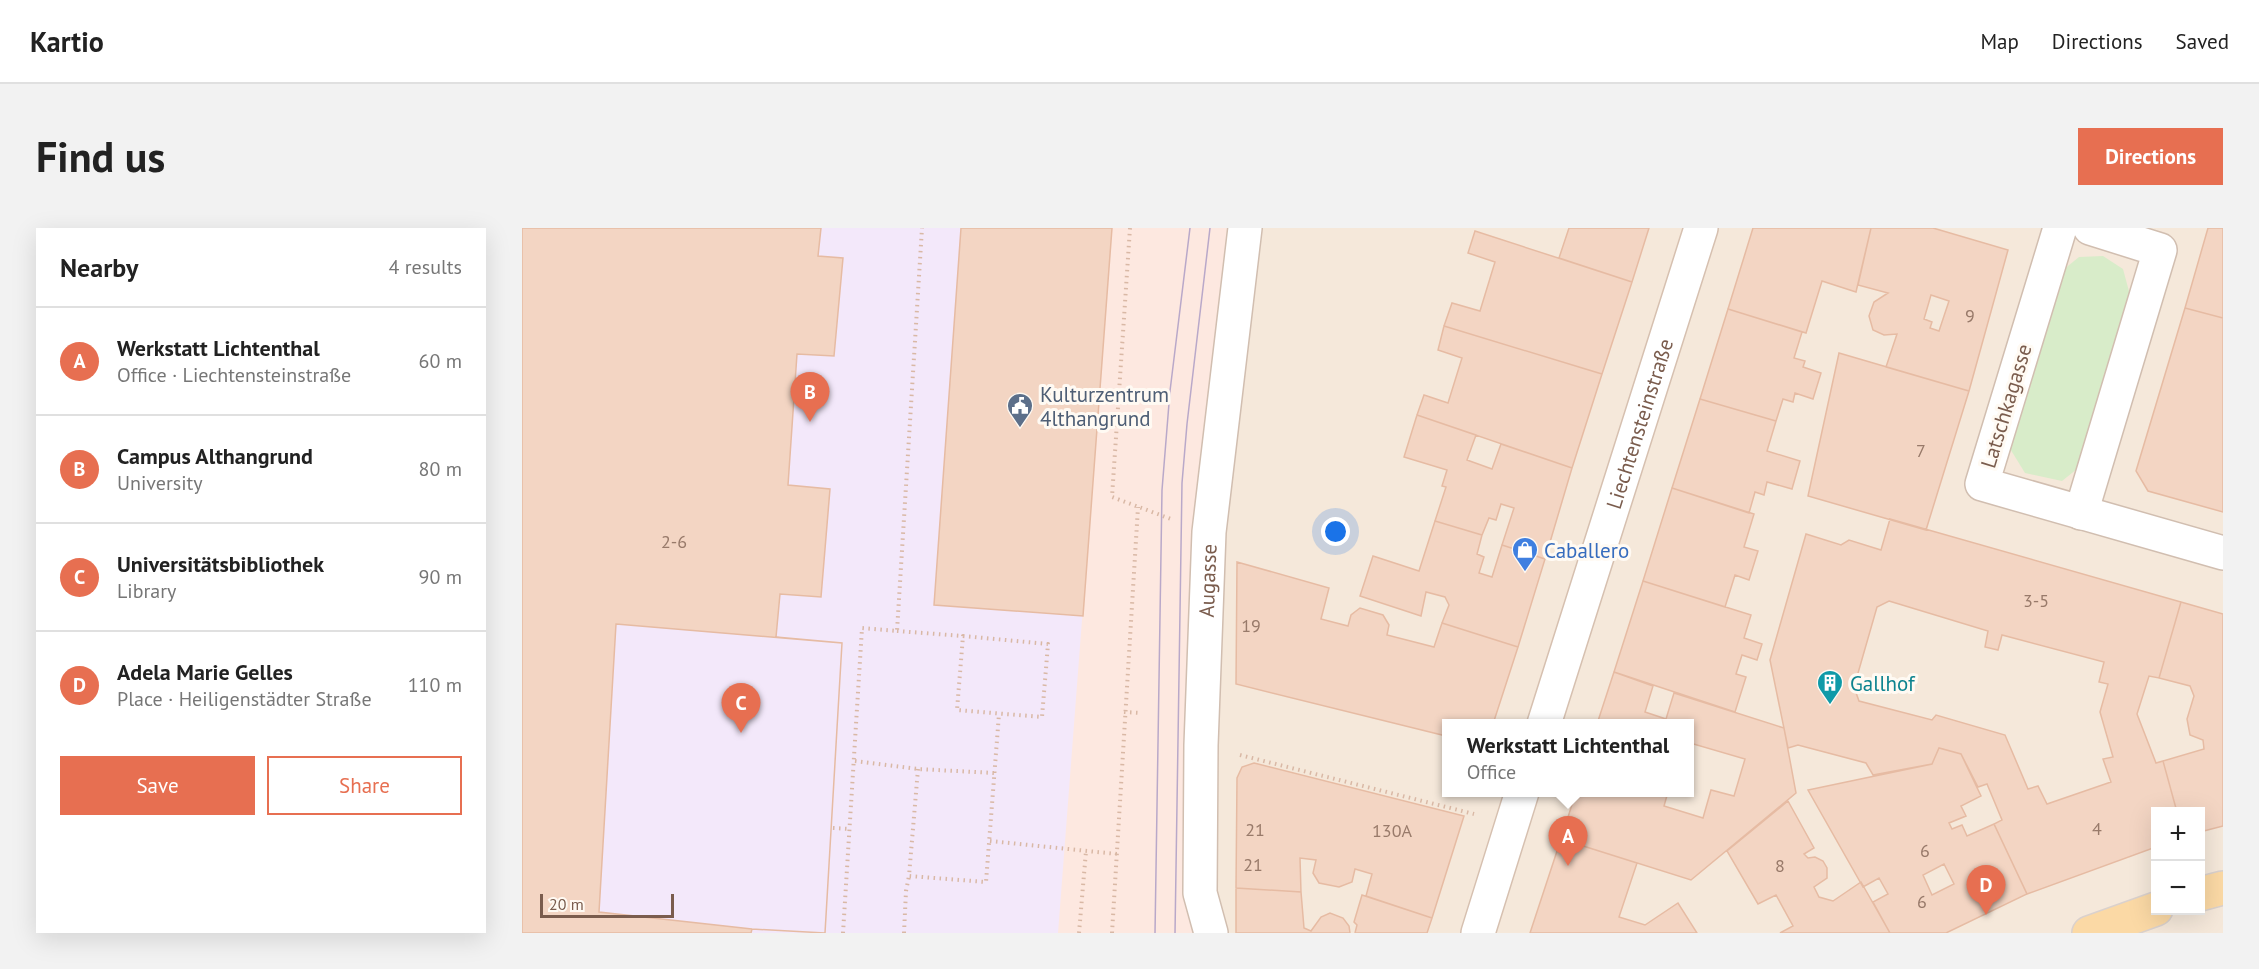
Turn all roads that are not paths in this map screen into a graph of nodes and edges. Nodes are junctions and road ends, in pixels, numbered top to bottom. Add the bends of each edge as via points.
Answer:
1 (1245, 228) edge
2 (1701, 228) edge
3 (2060, 228) edge
4 (2090, 228) edge
5 (2081, 513) junction
6 (2223, 554) edge
7 (1545, 719) edge
8 (1520, 797) edge
9 (2223, 888) edge
10 (2205, 893) edge
11 (2151, 911) edge
12 (1211, 933) edge
13 (1478, 933) edge
14 (2089, 933) edge

1 - 12 street, Augasse via 1209,532 1200,893
2 - 7 street, Liechtensteinstraße
3 - 5 street, Latschkagasse via 1982,484
4 - 5 street via 2160,250
5 - 6 street, Latschkagasse
8 - 13 street
9 - 10 main road
11 - 14 main road

